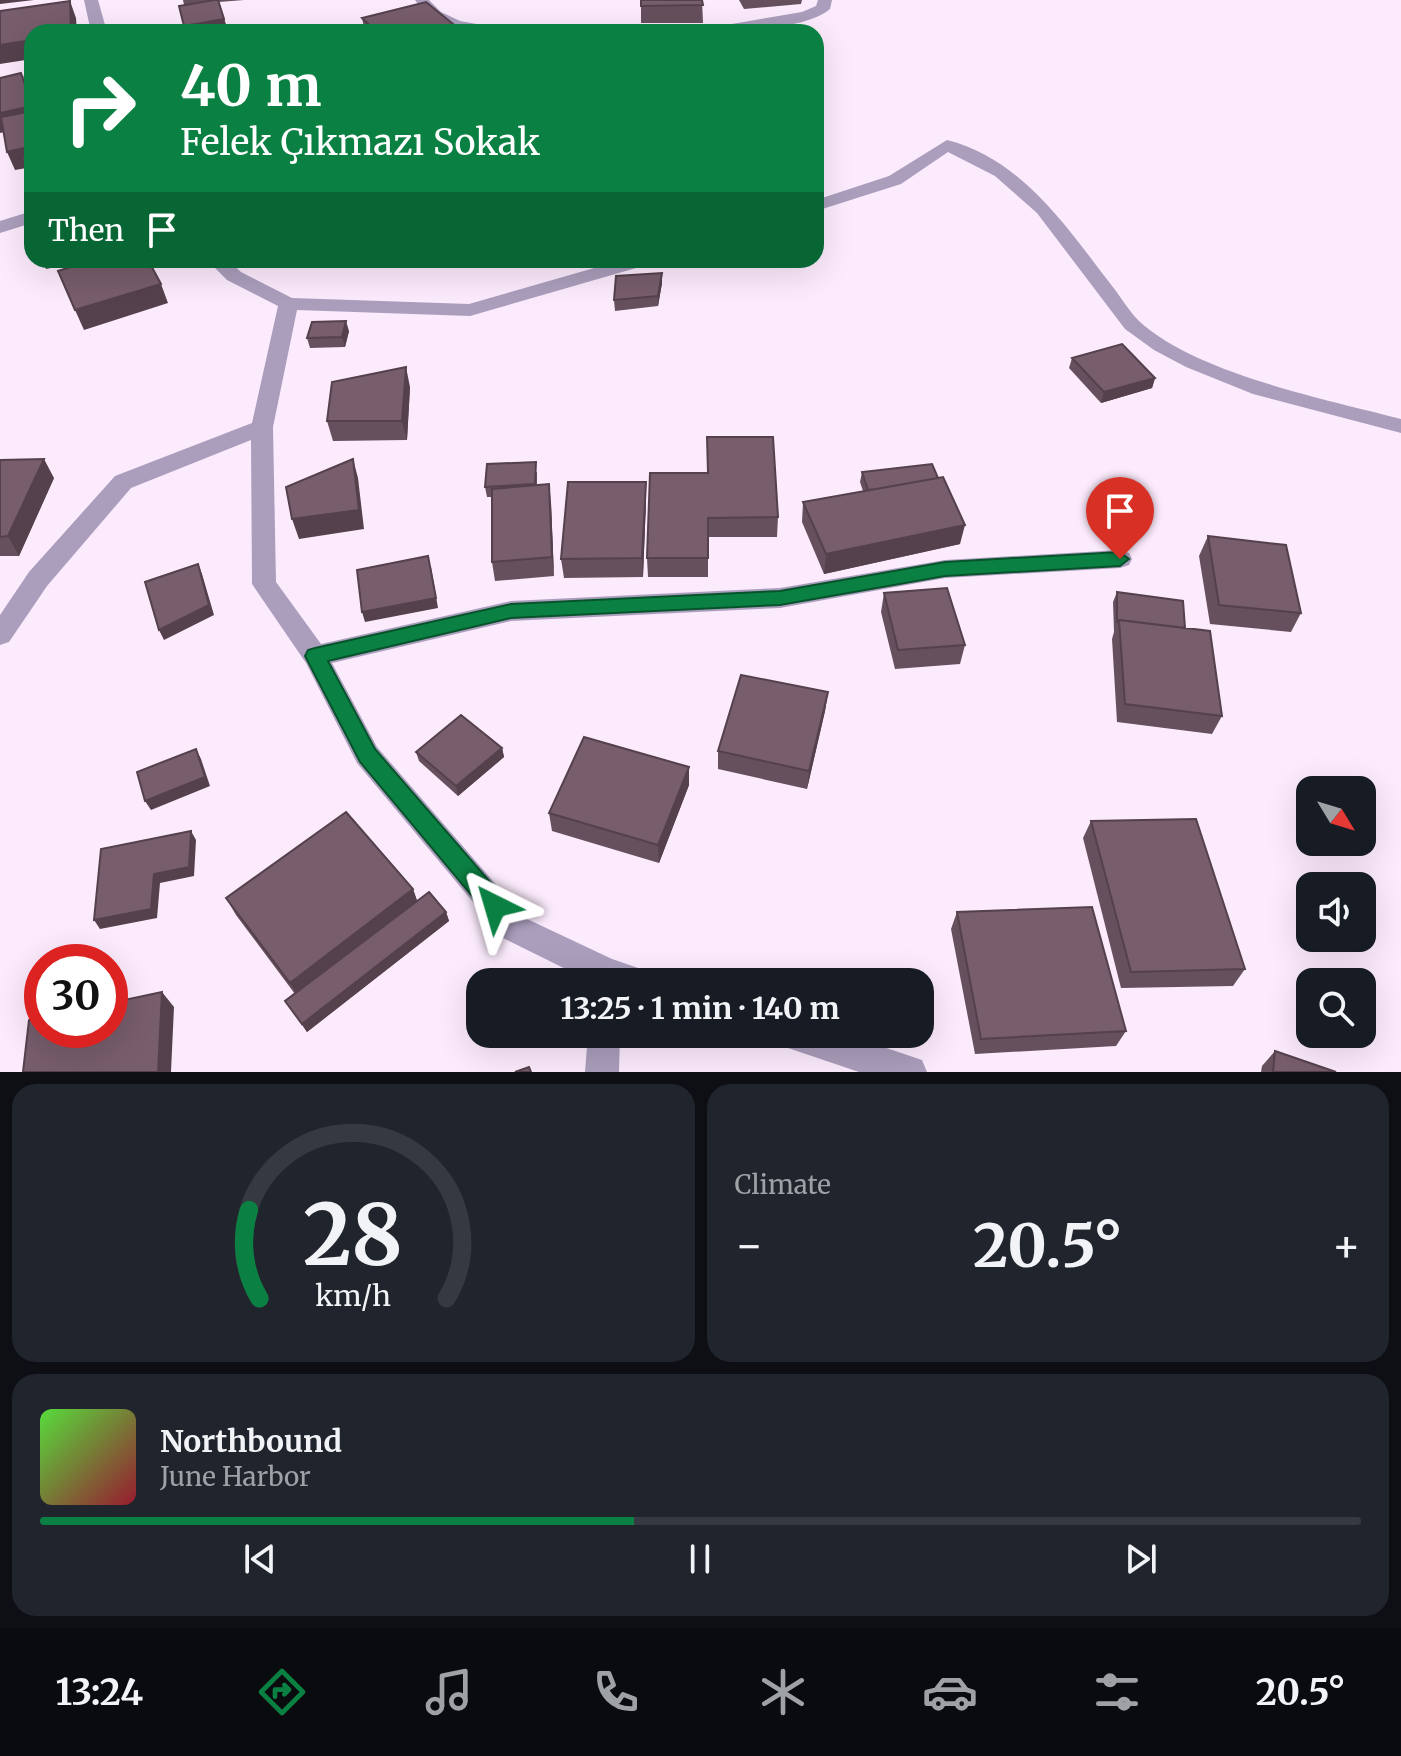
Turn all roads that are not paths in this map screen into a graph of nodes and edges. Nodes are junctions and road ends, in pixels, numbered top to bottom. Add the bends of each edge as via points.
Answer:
1 (91, 0) edge
2 (422, 0) edge
3 (825, 0) edge
4 (97, 24) edge
5 (462, 24) edge
6 (760, 24) edge
7 (24, 80) edge
8 (0, 85) edge
9 (824, 203) edge
10 (24, 220) edge
11 (0, 227) edge
12 (226, 268) edge
13 (615, 268) edge
14 (288, 304) junction
15 (1401, 426) edge
16 (262, 427) junction
17 (1120, 559) dead end
18 (0, 635) edge
19 (315, 656) junction
20 (595, 968) edge
21 (603, 1048) edge
22 (837, 1048) edge
23 (602, 1072) edge
24 (910, 1072) edge

1 - 4 street
2 - 5 street via 444,20
3 - 6 street via 823,9 805,16
7 - 8 street
9 - 15 street via 895,180 947,145 1001,172 1043,209 1132,325 1151,340 1222,374
10 - 11 street
12 - 14 street
13 - 14 street via 470,310
14 - 16 street
16 - 18 street via 123,482 38,579
16 - 19 street via 264,584
17 - 19 street via 945,569 780,598 511,611
19 - 20 street via 367,755 514,928
21 - 23 street
22 - 24 street

